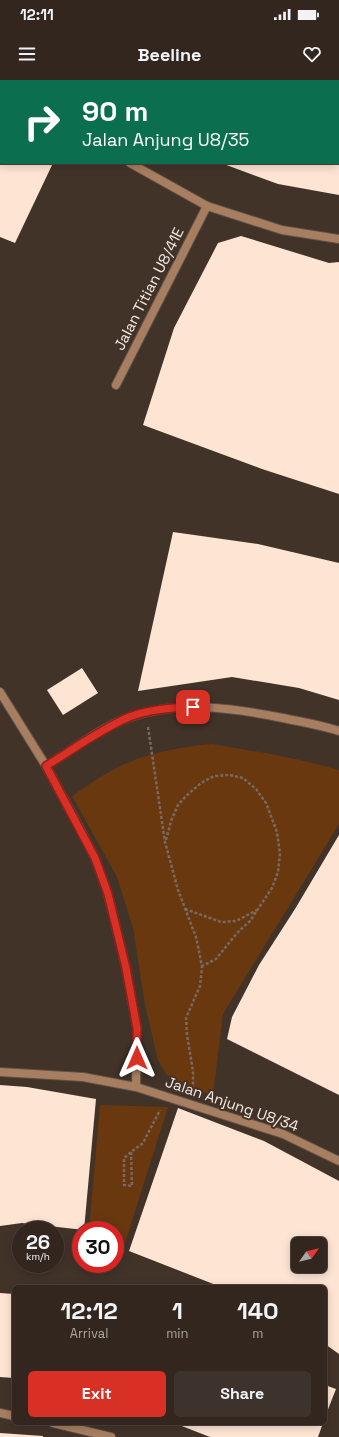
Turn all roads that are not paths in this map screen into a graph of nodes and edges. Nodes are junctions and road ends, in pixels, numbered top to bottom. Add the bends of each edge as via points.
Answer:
1 (132, 164) edge
2 (207, 206) junction
3 (339, 239) edge
4 (116, 385) dead end
5 (0, 692) edge
6 (339, 731) edge
7 (46, 766) junction
8 (0, 1072) edge
9 (136, 1087) junction
10 (339, 1161) edge
11 (0, 1413) edge
12 (12, 1416) edge
13 (59, 1425) edge
14 (84, 1434) edge
15 (110, 1437) edge

1 - 2 street
2 - 3 street via 282,230
2 - 4 street, Jalan Titian U8/41E
5 - 7 street
6 - 7 street via 229,709 163,709 129,717
7 - 9 street via 95,858 112,907 137,1028
8 - 9 street, Jalan Anjung U8/34 via 83,1077
9 - 10 street, Jalan Anjung U8/34 via 283,1134
11 - 12 street
13 - 14 street
14 - 15 street

